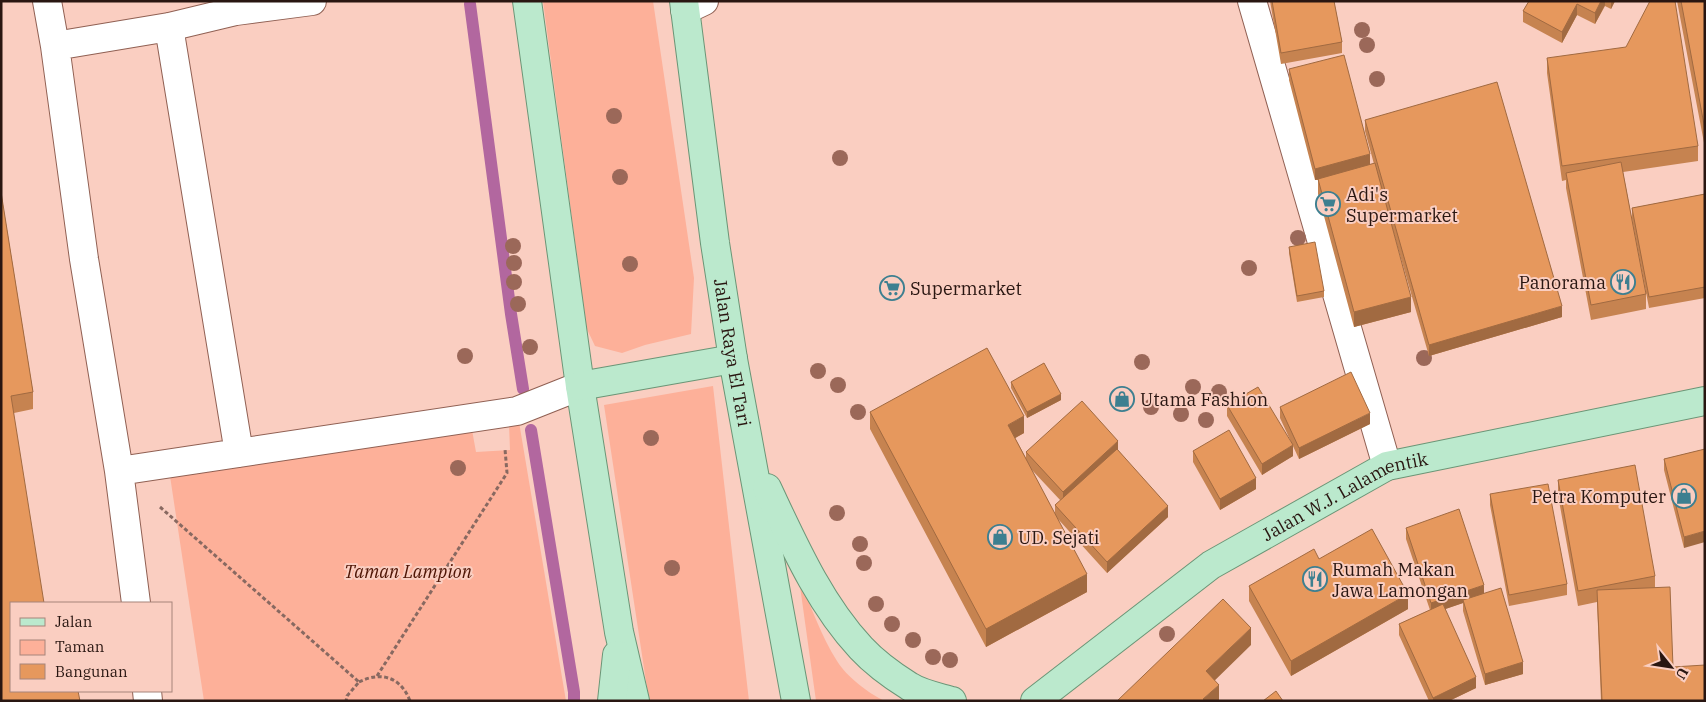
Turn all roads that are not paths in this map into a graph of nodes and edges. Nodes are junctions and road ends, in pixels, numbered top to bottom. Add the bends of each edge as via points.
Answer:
1 (46, 1) edge
2 (312, 1) edge
3 (527, 1) edge
4 (1252, 1) edge
5 (691, 4) edge
6 (235, 6) edge
7 (169, 27) junction
8 (55, 46) junction
9 (733, 358) junction
10 (580, 386) junction
11 (1705, 401) edge
12 (750, 450) junction
13 (239, 453) junction
14 (1387, 466) junction
15 (119, 471) junction
16 (136, 602) edge
17 (620, 632) junction
18 (612, 701) edge
19 (635, 701) edge
20 (796, 701) edge
21 (952, 701) edge
22 (1035, 701) edge

1 - 8 street
2 - 6 street
3 - 10 main road
4 - 14 street
5 - 9 main road, Jalan Raya El Tari via 715,243
6 - 7 street
7 - 8 street
7 - 13 street
8 - 15 street via 84,259
9 - 10 main road
9 - 12 main road, Jalan Raya El Tari
10 - 13 street via 518,411
10 - 17 main road
11 - 14 main road, Jalan W.J. Lalamentik
12 - 20 main road, Jalan Raya El Tari
12 - 21 main road via 811,576 843,626 862,649 910,687
13 - 15 street
14 - 22 main road, Jalan W.J. Lalamentik via 1211,565
15 - 16 street
17 - 18 main road
17 - 19 main road

